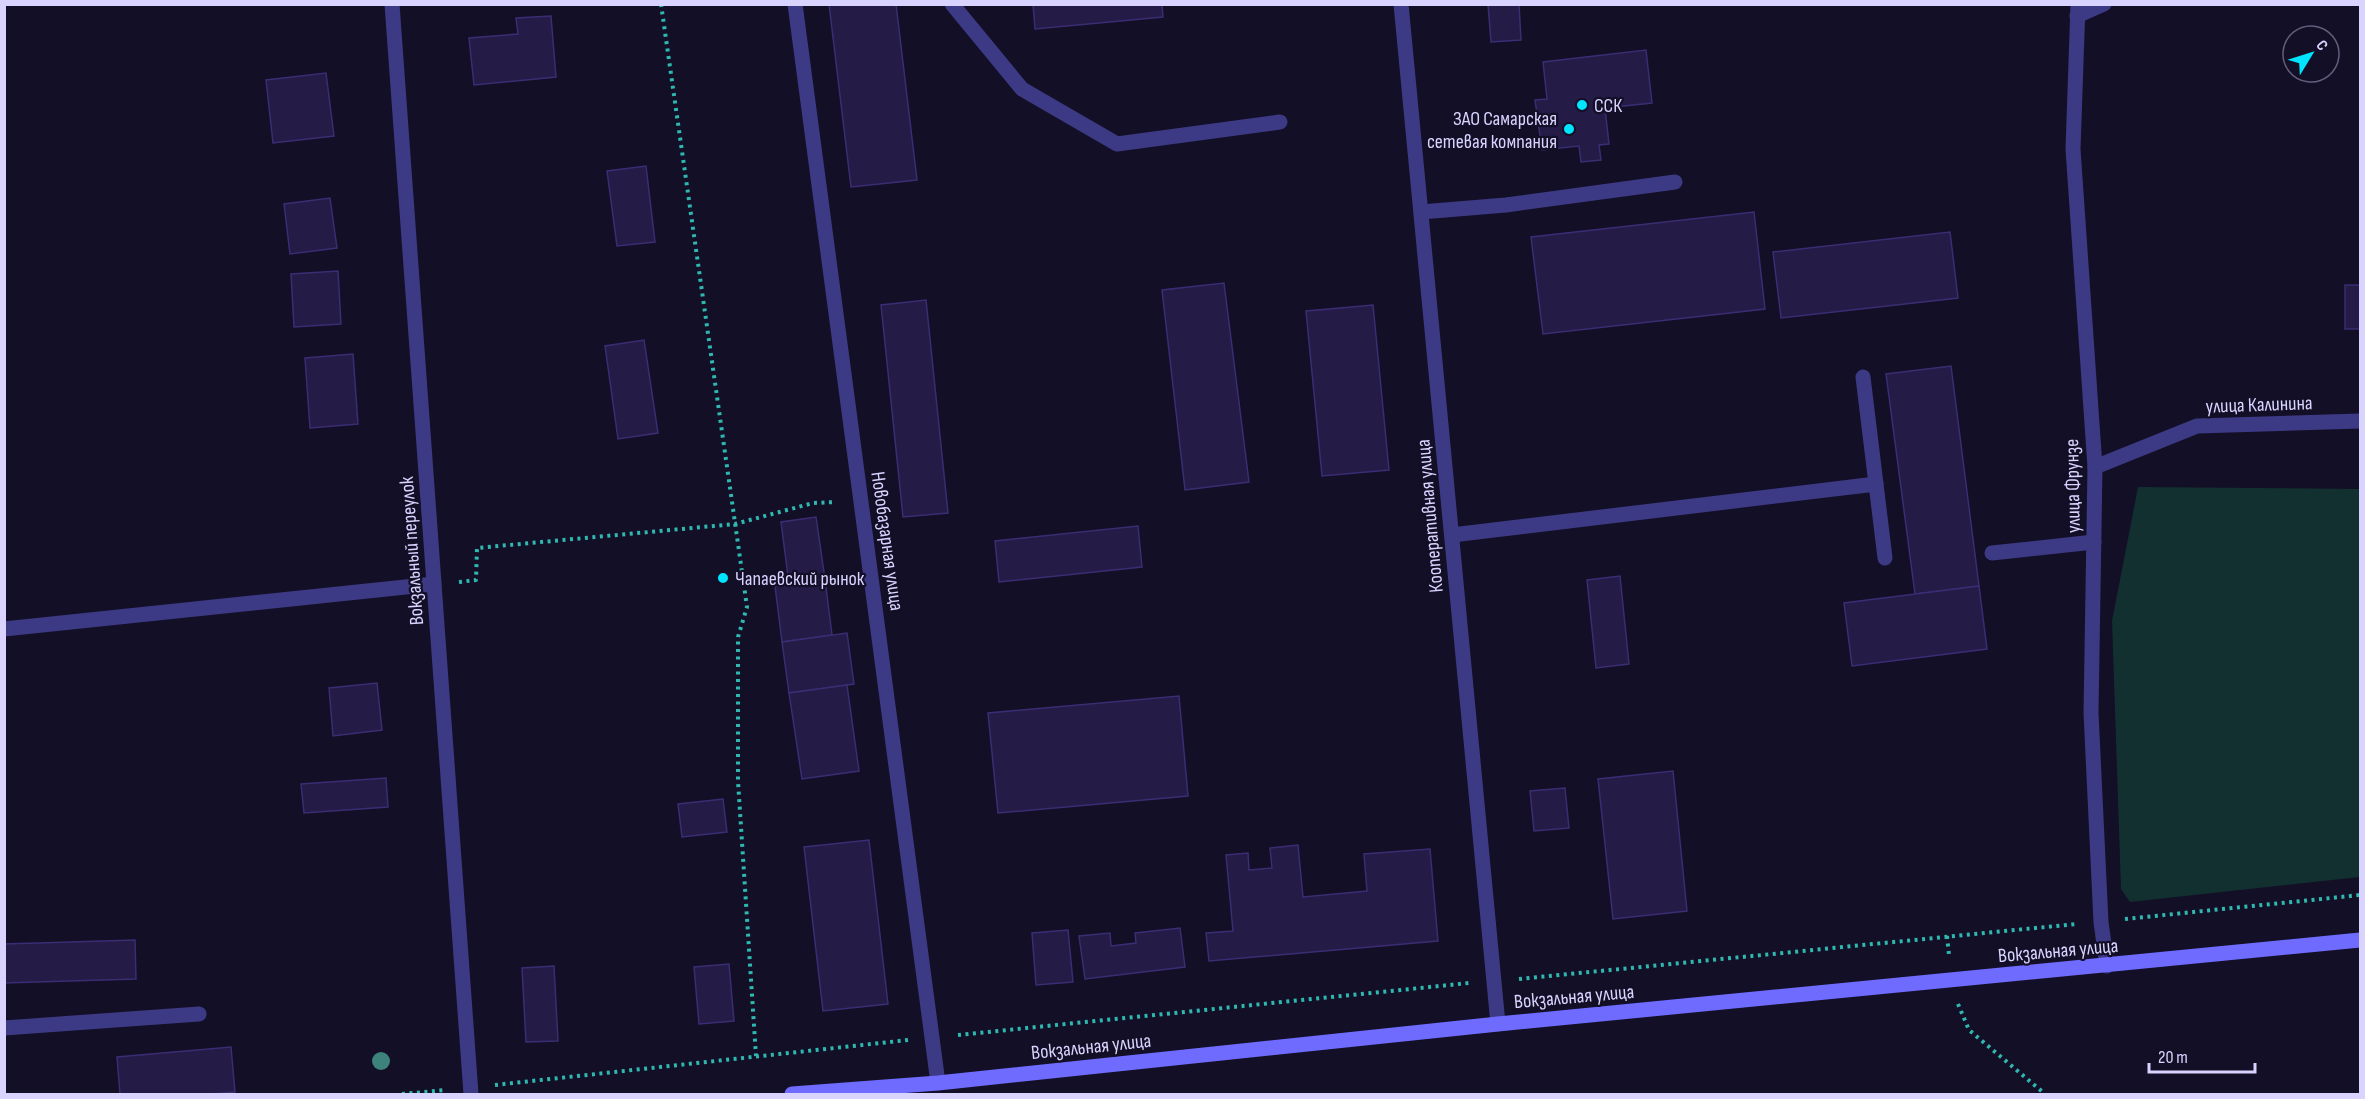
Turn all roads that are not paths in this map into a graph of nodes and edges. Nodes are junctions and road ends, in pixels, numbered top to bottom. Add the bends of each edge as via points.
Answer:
1 (392, 4) edge
2 (795, 4) edge
3 (952, 4) edge
4 (1401, 4) edge
5 (2104, 4) edge
6 (2077, 10) edge
7 (1280, 122) dead end
8 (1674, 182) dead end
9 (1421, 212) junction
10 (1863, 377) dead end
11 (2361, 422) edge
12 (2095, 466) junction
13 (1876, 484) junction
14 (1452, 535) junction
15 (2094, 542) junction
16 (1992, 553) dead end
17 (1885, 558) dead end
18 (434, 584) junction
19 (4, 629) edge
20 (2361, 940) edge
21 (2107, 966) junction
22 (199, 1014) dead end
23 (1498, 1024) junction
24 (4, 1028) edge
25 (938, 1083) junction
26 (471, 1091) edge
27 (792, 1095) edge

1 - 18 street, Вокзальный переулок
2 - 25 street, Новобазарная улица
3 - 7 street via 1022,89 1117,144
4 - 9 street, Кооперативная улица
5 - 6 street
6 - 12 street, улица Фрунзе via 2073,149
8 - 9 street via 1506,205
9 - 14 street, Кооперативная улица
10 - 13 street
11 - 12 street, улица Калинина via 2197,426
12 - 15 street, улица Фрунзе
13 - 14 street
13 - 17 street
14 - 23 street, Кооперативная улица
15 - 16 street
15 - 21 street, улица Фрунзе via 2091,713 2100,922
18 - 19 street
18 - 26 street, Вокзальный переулок
20 - 21 street, Вокзальная улица
21 - 23 street, Вокзальная улица
22 - 24 street
23 - 25 street, Вокзальная улица
25 - 27 street, Вокзальная улица

